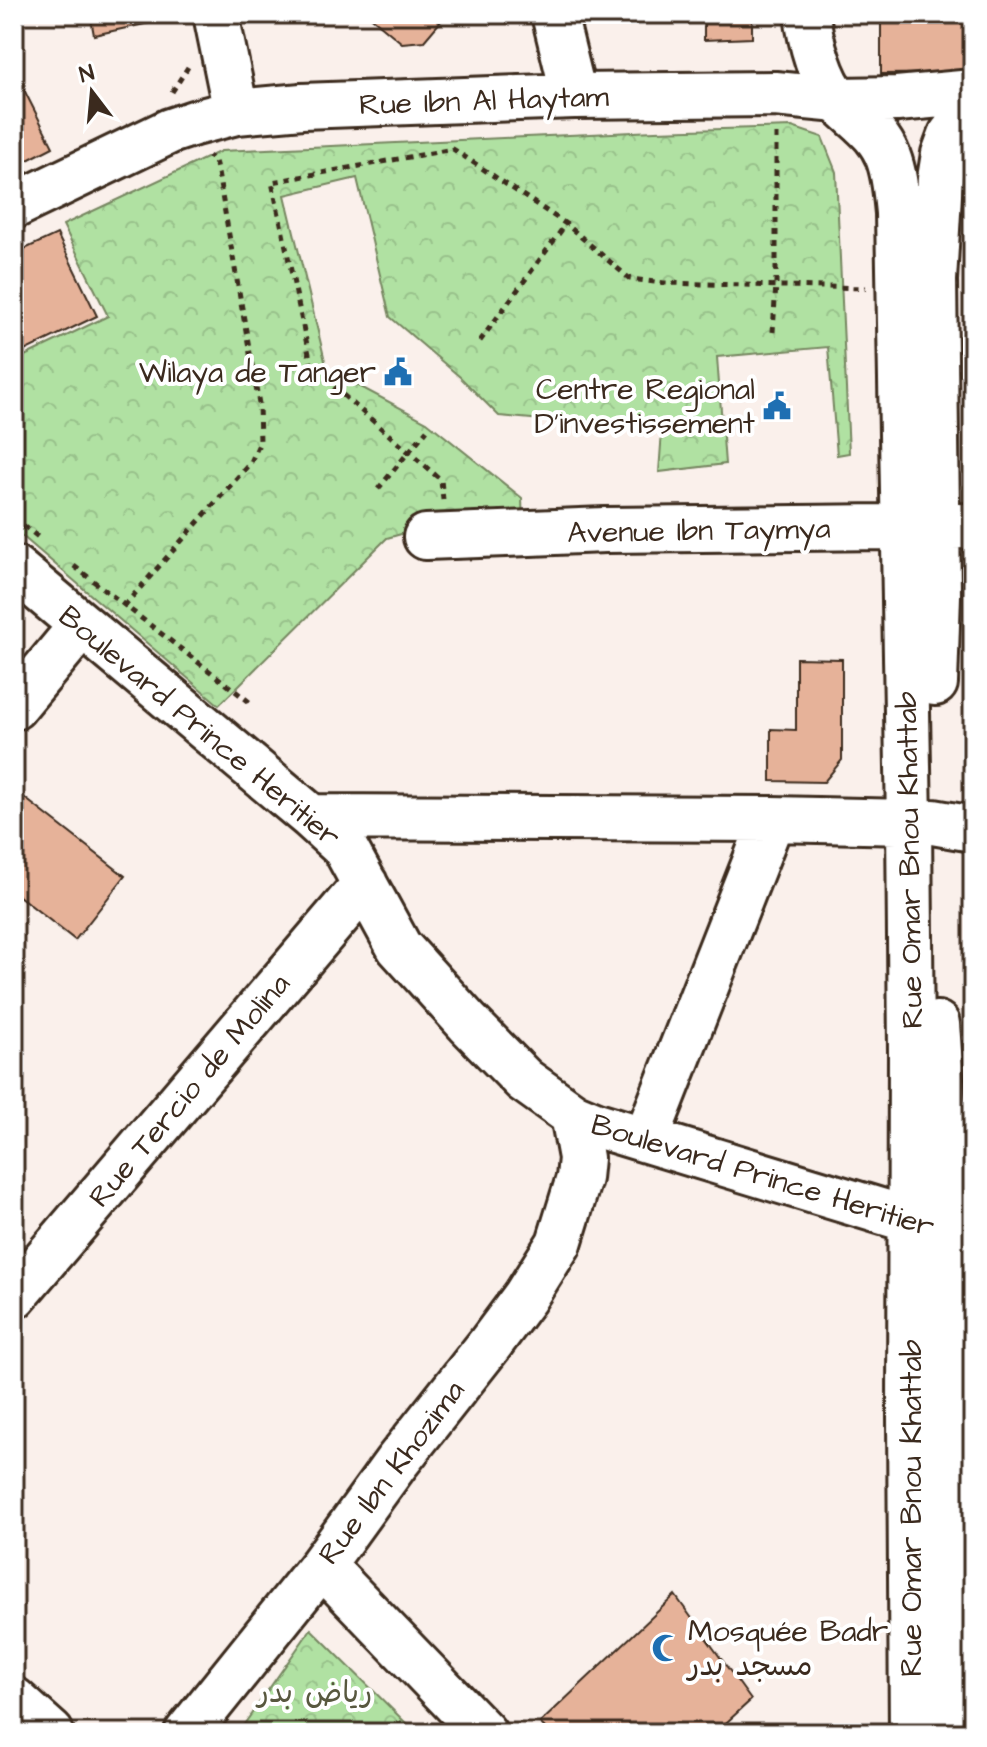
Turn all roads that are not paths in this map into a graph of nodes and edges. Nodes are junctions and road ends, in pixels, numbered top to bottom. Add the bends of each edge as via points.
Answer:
1 (216, 14) edge
2 (554, 14) edge
3 (807, 14) edge
4 (973, 92) edge
5 (574, 96) junction
6 (838, 100) junction
7 (973, 108) edge
8 (236, 112) junction
9 (14, 206) edge
10 (938, 526) edge
11 (436, 536) road end
12 (14, 568) edge
13 (82, 625) junction
14 (14, 707) edge
15 (311, 817) junction
16 (772, 819) junction
17 (938, 824) edge
18 (365, 884) junction
19 (573, 1115) junction
20 (646, 1139) junction
21 (942, 1230) edge
22 (14, 1296) edge
23 (322, 1565) junction
24 (14, 1700) edge
25 (51, 1733) edge
26 (187, 1733) edge
27 (484, 1733) edge
28 (912, 1733) edge
29 (947, 1733) edge

1 - 8 street
2 - 5 street
3 - 6 street, Rue Omar Bnou Khattab via 813,49
4 - 6 street, Rue Ibn Al Haytam
5 - 6 street, Rue Ibn Al Haytam via 775,94
5 - 8 street, Rue Ibn Al Haytam
6 - 10 street, Rue Omar Bnou Khattab via 878,138 894,179 899,289
7 - 10 street, Rue Omar Bnou Khattab via 951,135 940,179 934,280
8 - 9 street, Rue Ibn Al Haytam via 170,131
10 - 11 street, Avenue Ibn Taymya
10 - 17 street, Rue Omar Bnou Khattab
12 - 13 street, Boulevard Prince Heritier
13 - 14 street
13 - 15 street, Boulevard Prince Heritier
15 - 16 street
15 - 18 street, Boulevard Prince Heritier via 345,848
16 - 17 street
16 - 20 street
17 - 21 street, Rue Omar Bnou Khattab via 911,1051
18 - 19 street, Boulevard Prince Heritier via 399,947 524,1080
18 - 22 street, Rue Tercio de Molina
19 - 20 street, Boulevard Prince Heritier
19 - 23 street, Rue Ibn Khozima via 579,1178 559,1243 525,1297
20 - 21 street, Boulevard Prince Heritier
21 - 28 street, Rue Omar Bnou Khattab
21 - 29 street, Rue Omar Bnou Khattab
23 - 26 street, Rue Ibn Khozima
23 - 27 street
24 - 25 street

